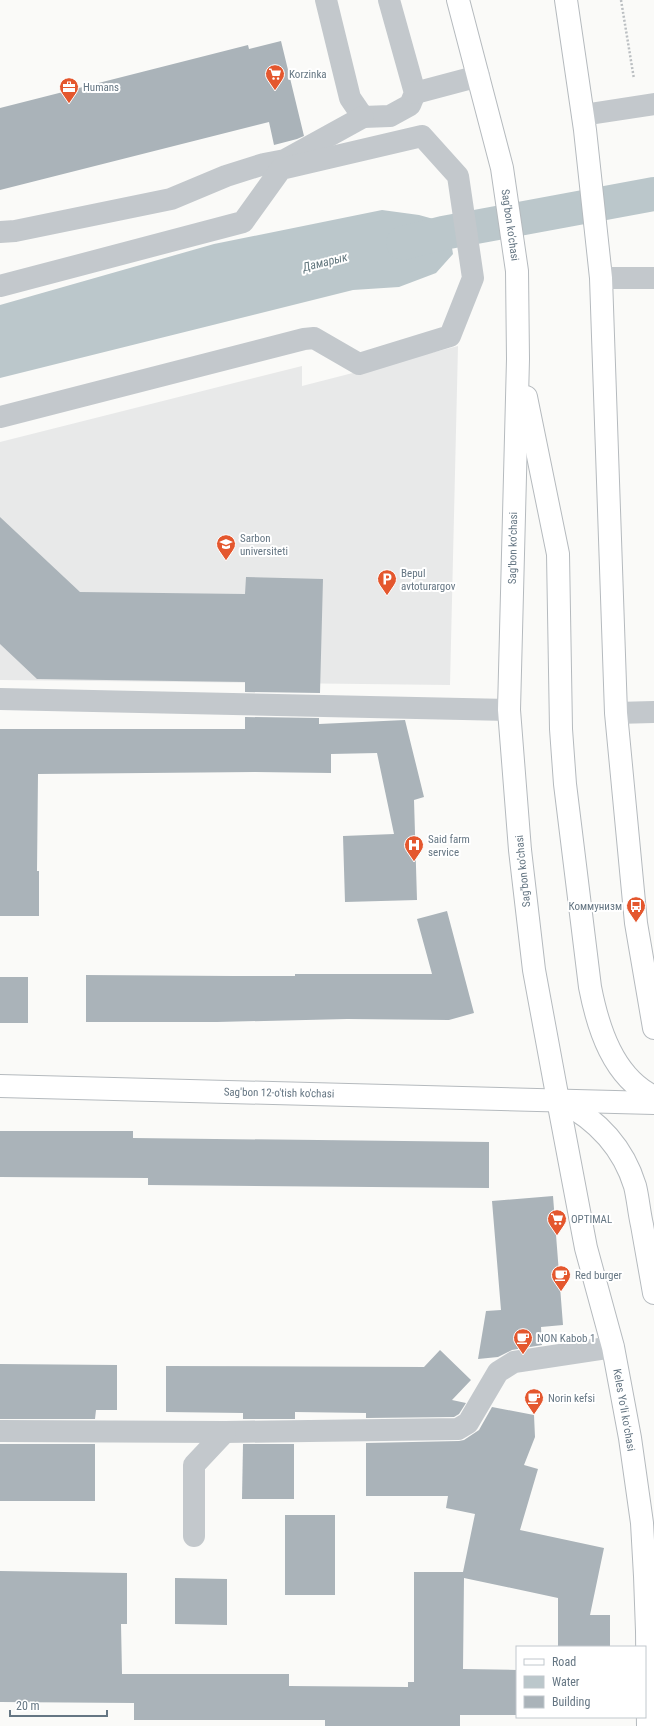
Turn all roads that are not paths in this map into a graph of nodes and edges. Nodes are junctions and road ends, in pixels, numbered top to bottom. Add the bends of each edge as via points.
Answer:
1 (326, 0) edge
2 (389, 0) edge
3 (458, 0) edge
4 (566, 0) edge
5 (479, 76) junction
6 (415, 93) junction
7 (646, 105) edge
8 (583, 114) junction
9 (363, 117) junction
10 (0, 232) edge
11 (600, 270) junction
12 (654, 278) edge
13 (0, 286) edge
14 (518, 359) junction
15 (0, 417) edge
16 (0, 699) edge
17 (510, 710) junction
18 (654, 712) edge
19 (616, 713) junction
20 (654, 1028) edge
21 (0, 1086) edge
22 (654, 1097) edge
23 (558, 1100) junction
24 (654, 1103) edge
25 (654, 1293) edge
26 (613, 1347) junction
27 (0, 1431) edge
28 (225, 1432) junction
29 (194, 1536) dead end
30 (648, 1726) edge

1 - 9 street via 350,98
2 - 6 street
3 - 5 main road, Sag’bon ko’chasi
4 - 8 main road
5 - 6 street
5 - 14 main road, Sag’bon ko’chasi via 502,168 517,271
6 - 9 street via 410,105 390,116
7 - 8 street
8 - 11 main road
9 - 10 street via 285,160 256,166 171,198
11 - 12 street
11 - 19 main road
13 - 15 street via 243,222 281,169 422,136 458,176 473,278 450,336 360,364 314,338 304,339
14 - 17 main road, Sag’bon ko’chasi
14 - 22 main road via 558,554 561,729 565,784 590,987 600,1027 617,1062 635,1084
16 - 17 street
17 - 23 main road, Sag’bon ko’chasi via 520,850 534,970
18 - 19 street
19 - 20 main road via 636,923
21 - 23 main road, Sag'bon 12-o'tish ko'chasi
23 - 24 main road, Sag'bon 12-o'tish ko'chasi
23 - 25 main road via 598,1126 624,1160 635,1187
23 - 26 main road, Keles Yoʻli koʻchasi via 586,1248
26 - 28 street via 514,1362 498,1372 468,1423 458,1429
26 - 30 main road, Keles Yoʻli koʻchasi via 642,1523
27 - 28 street
28 - 29 street via 194,1466

